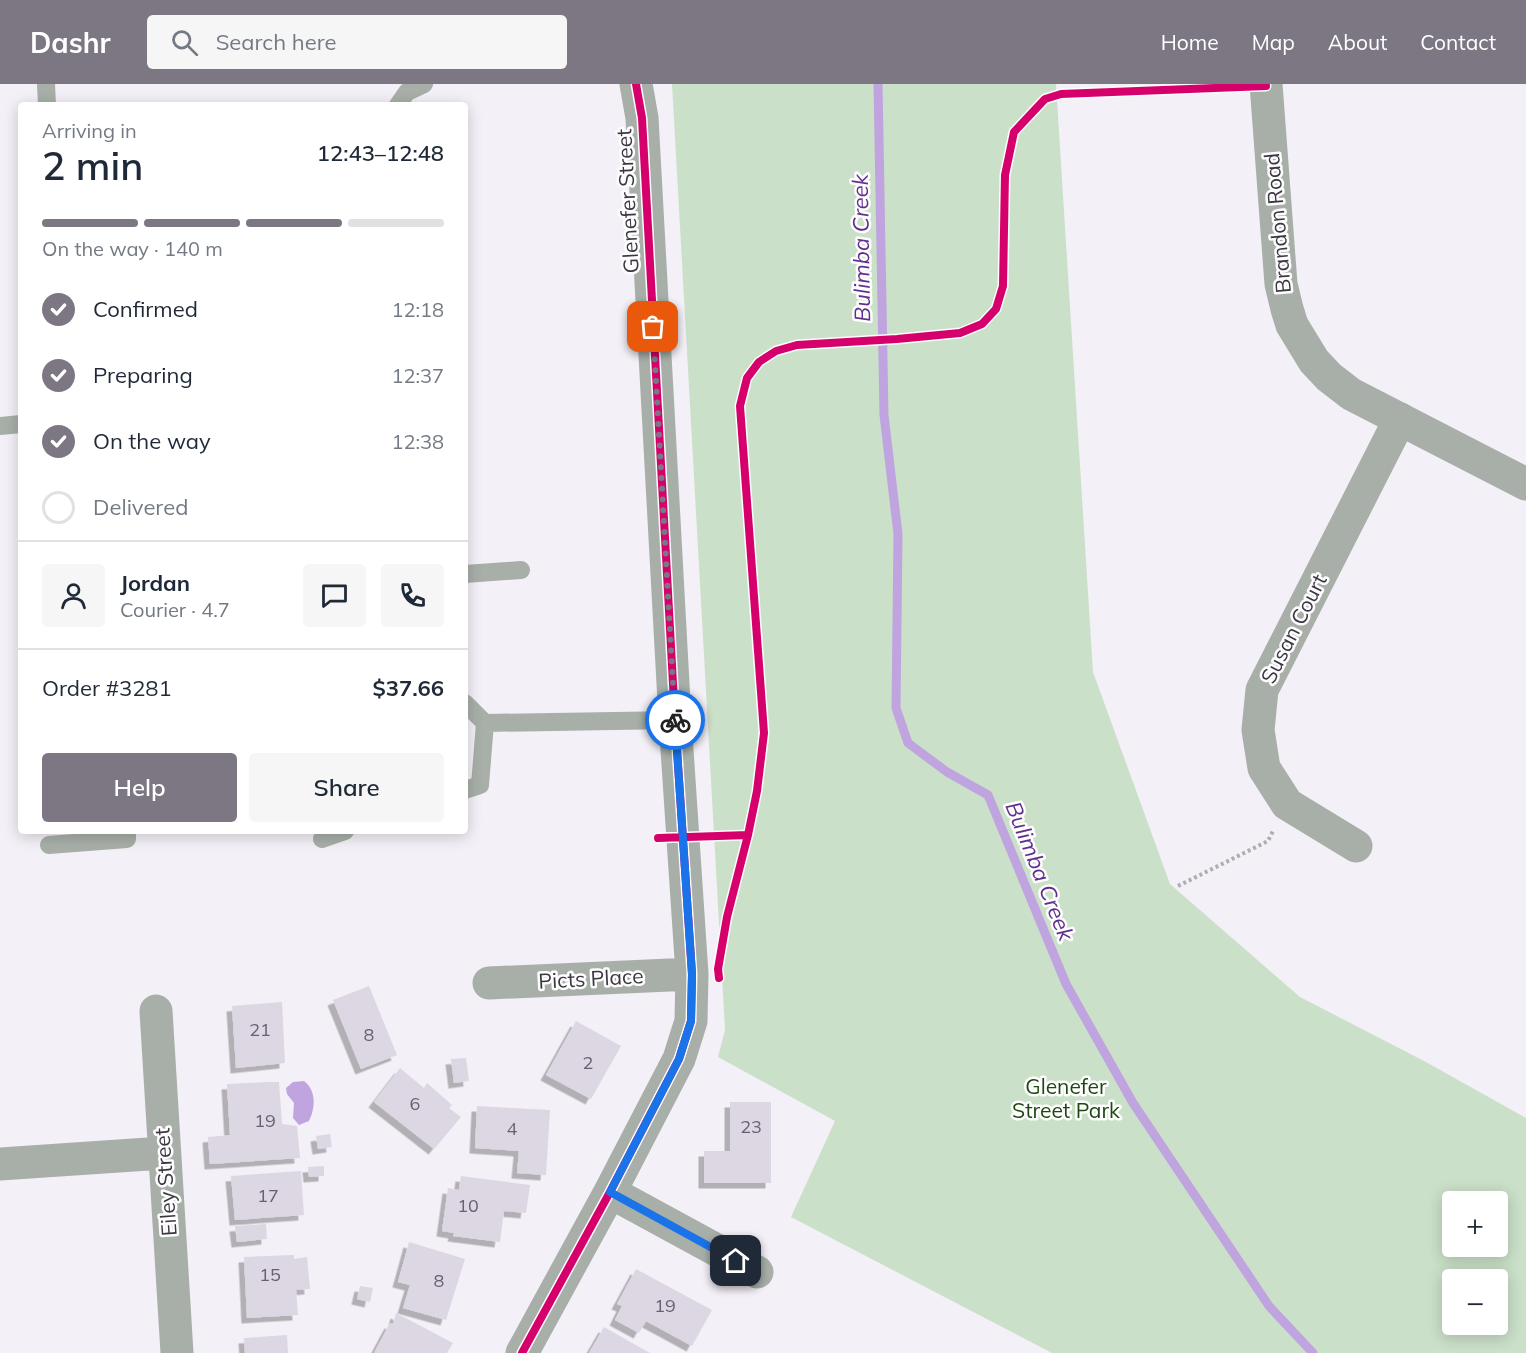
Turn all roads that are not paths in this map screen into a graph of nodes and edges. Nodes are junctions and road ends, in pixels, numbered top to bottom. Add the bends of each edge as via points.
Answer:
1 (46, 84) edge
2 (424, 84) edge
3 (636, 84) edge
4 (1266, 84) edge
5 (402, 94) edge
6 (47, 102) edge
7 (1400, 419) junction
8 (18, 424) edge
9 (0, 426) edge
10 (1526, 484) edge
11 (521, 570) dead end
12 (468, 574) edge
13 (468, 706) edge
14 (675, 720) junction
15 (485, 723) junction
16 (468, 789) edge
17 (127, 834) edge
18 (336, 834) edge
19 (322, 839) dead end
20 (49, 845) dead end
21 (1356, 846) dead end
22 (692, 974) junction
23 (489, 983) dead end
24 (156, 1011) dead end
25 (163, 1153) junction
26 (0, 1164) edge
27 (610, 1192) junction
28 (756, 1272) dead end
29 (177, 1353) edge
30 (522, 1353) edge

1 - 6 lane
2 - 5 lane
3 - 14 street, Glenefer Street via 642,130
4 - 7 street, Brandon Road via 1281,284 1292,325 1329,377 1351,394
7 - 10 street, Brandon Road
7 - 21 street, Susan Court via 1262,690 1258,730 1264,768 1287,804
8 - 9 lane
11 - 12 lane
13 - 15 lane
14 - 15 lane
14 - 22 street, Glenefer Street
15 - 16 lane via 480,785
17 - 20 lane via 127,839
18 - 19 lane
22 - 23 street, Picts Place
22 - 27 street, Glenefer Street via 691,1021 679,1059
24 - 25 street, Eiley Street
25 - 26 street
25 - 29 street, Eiley Street
27 - 28 street
27 - 30 street, Glenefer Street

